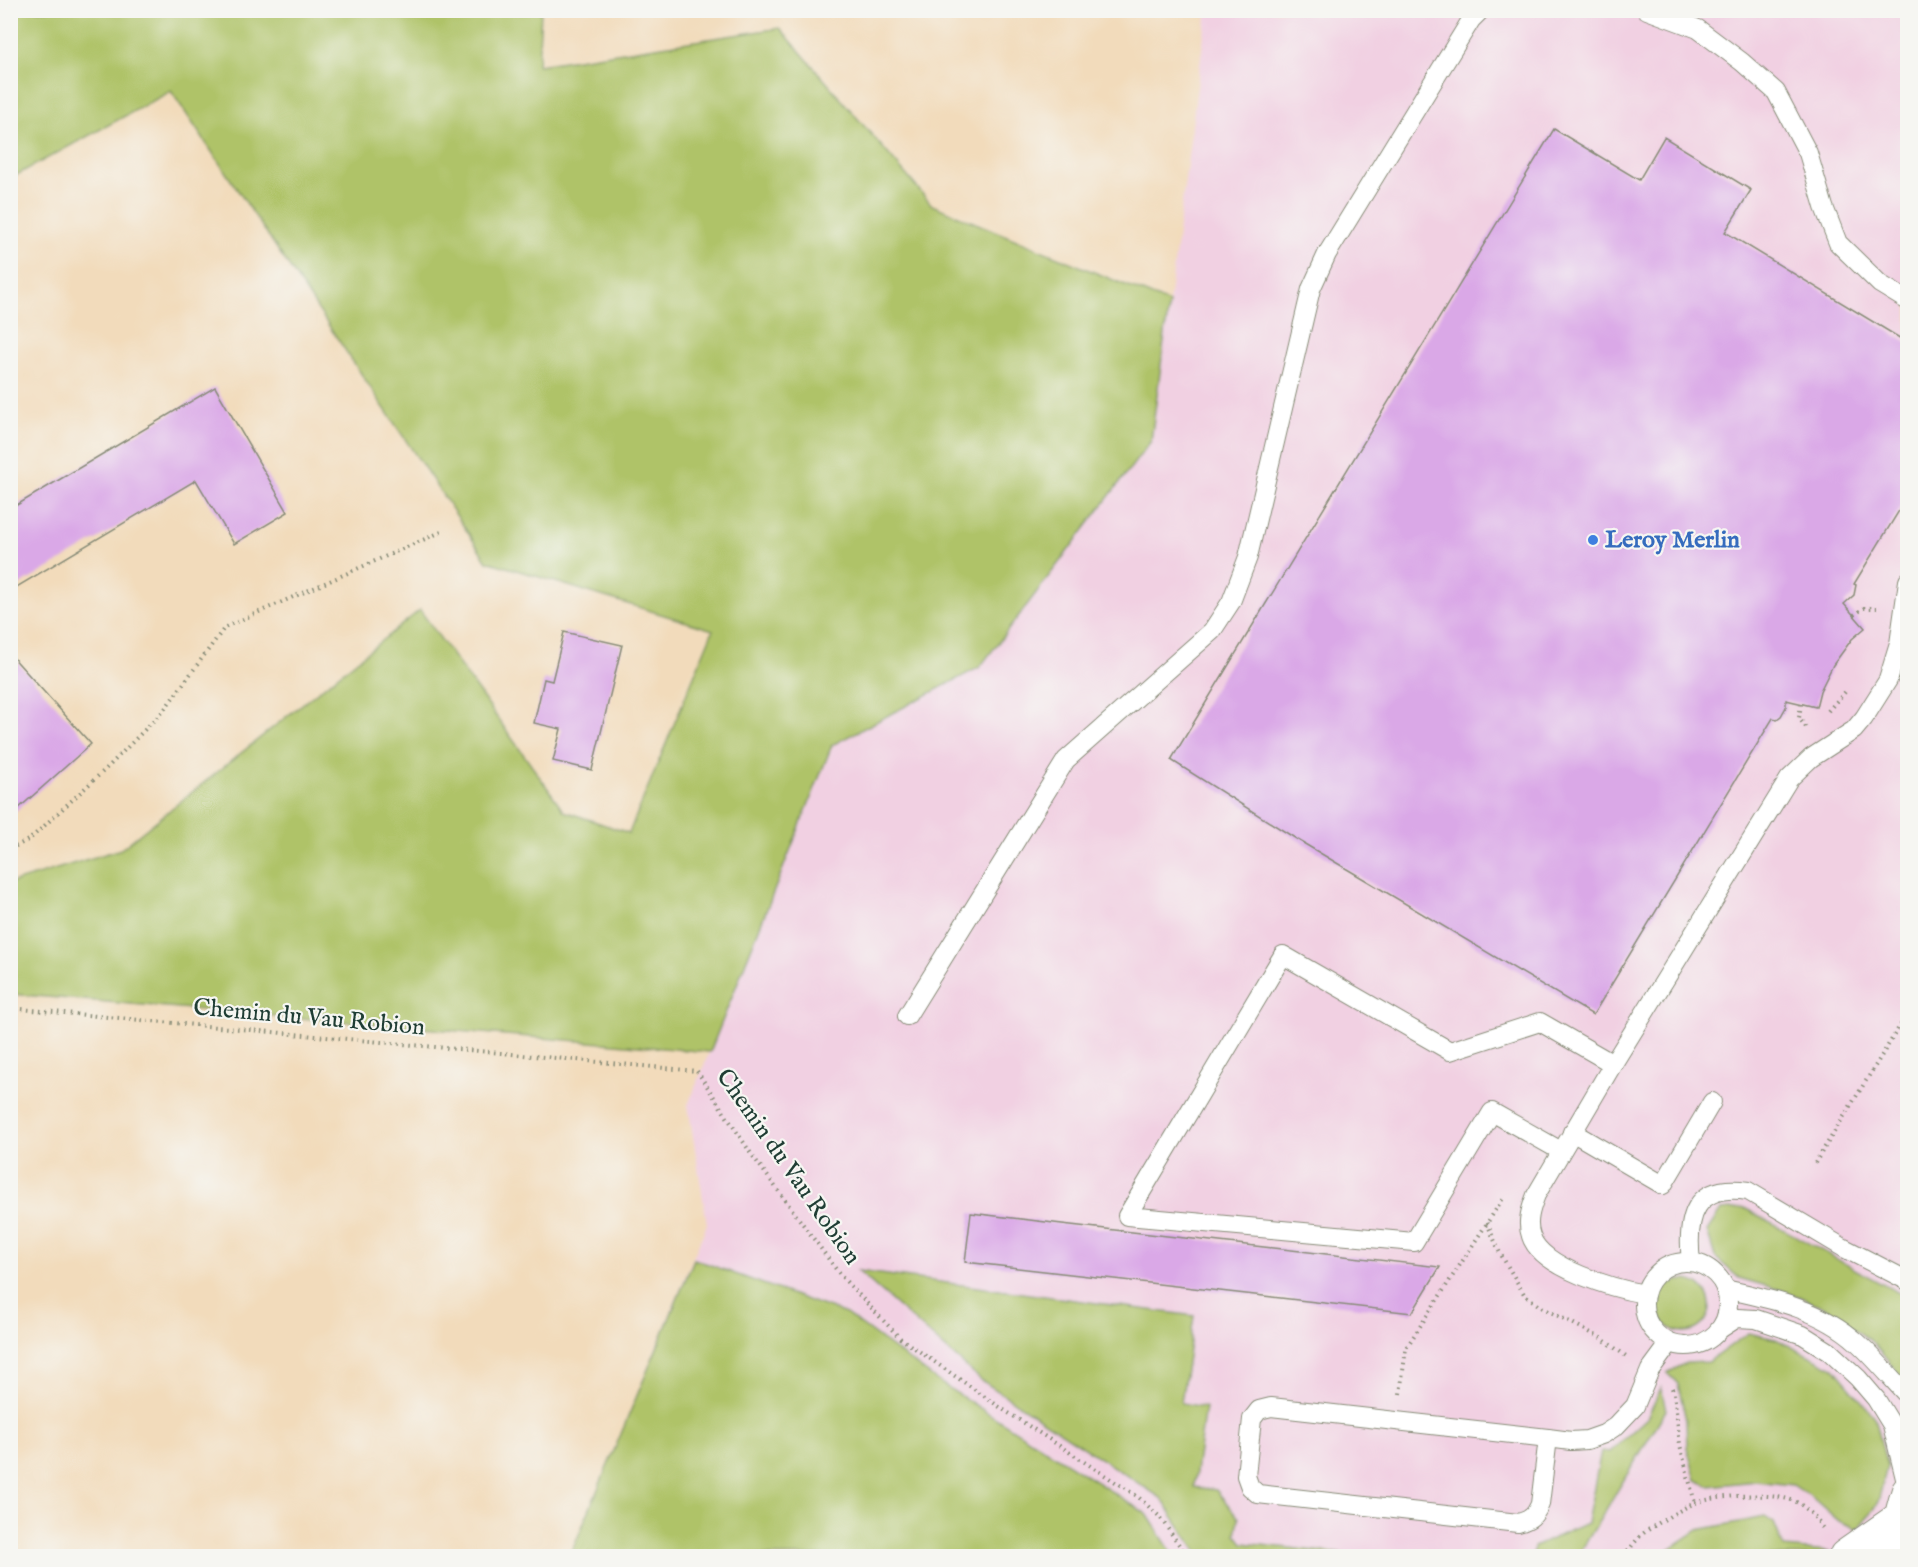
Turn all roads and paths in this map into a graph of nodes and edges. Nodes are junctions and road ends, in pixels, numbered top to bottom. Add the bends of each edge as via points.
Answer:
1 (1481, 10) edge
2 (1647, 10) edge
3 (1908, 301) edge
4 (441, 532) dead end
5 (1908, 581) edge
6 (1854, 615) dead end
7 (1876, 615) dead end
8 (1850, 684) dead end
9 (1801, 704) dead end
10 (1827, 713) dead end
11 (1815, 725) dead end
12 (10, 849) edge
13 (10, 1008) edge
14 (1908, 1013) edge
15 (907, 1016) dead end
16 (1613, 1064) junction
17 (1712, 1102) dead end
18 (1572, 1132) junction
19 (1561, 1151) junction
20 (1815, 1163) dead end
21 (1536, 1195) junction
22 (1487, 1223) junction
23 (1691, 1262) junction
24 (1908, 1281) edge
25 (1725, 1289) junction
26 (1645, 1294) junction
27 (1720, 1329) junction
28 (1670, 1343) junction
29 (1650, 1370) junction
30 (1908, 1396) edge
31 (1397, 1421) junction
32 (1548, 1438) junction
33 (1905, 1501) edge
34 (1695, 1503) junction
35 (1838, 1547) edge
36 (1187, 1557) edge
37 (1624, 1557) edge
38 (1901, 1557) edge

1 - 15 lane via 1471,20 1333,244 1311,289 1248,557 1231,602 1212,631 1066,760
2 - 3 lane via 1698,29 1776,92 1808,153 1838,243 1880,284
4 - 12 path via 225,627 164,710 30,838
5 - 16 lane via 1899,644 1888,680 1854,730 1811,758 1789,779
6 - 7 path via 1864,608 1877,608
8 - 10 path
9 - 11 path via 1799,718 1808,730
13 - 36 path, Chemin du Vau Robion via 697,1071 752,1155 841,1276 900,1338 1137,1496 1159,1516
14 - 20 path
16 - 18 lane
16 - 19 lane via 1540,1022 1450,1051 1283,955 1127,1216 1414,1242 1492,1112
17 - 18 lane via 1663,1185
18 - 19 lane
19 - 21 lane
21 - 22 path via 1511,1187
21 - 26 lane via 1529,1214 1531,1236 1540,1251 1561,1266 1626,1291
22 - 29 path via 1524,1294
22 - 31 path via 1406,1348
23 - 24 lane via 1690,1221 1700,1201 1730,1189 1748,1191
23 - 25 lane via 1717,1275
23 - 26 lane via 1668,1266 1656,1274
25 - 27 lane via 1729,1304
25 - 30 lane via 1820,1316 1856,1341
26 - 28 lane via 1646,1316 1652,1329
27 - 28 lane via 1700,1344
27 - 33 lane via 1737,1318 1756,1319 1803,1335 1830,1352 1858,1378 1892,1425
28 - 29 lane
29 - 32 lane via 1635,1406 1617,1426 1587,1440
29 - 34 path via 1674,1393 1680,1445
31 - 32 lane
31 - 32 lane via 1271,1407 1259,1410 1252,1419 1246,1476 1250,1487 1258,1494 1518,1522 1530,1520 1540,1504
33 - 35 street
33 - 38 street via 1898,1546
34 - 35 path via 1750,1495 1785,1497 1816,1518
34 - 37 path via 1643,1533

